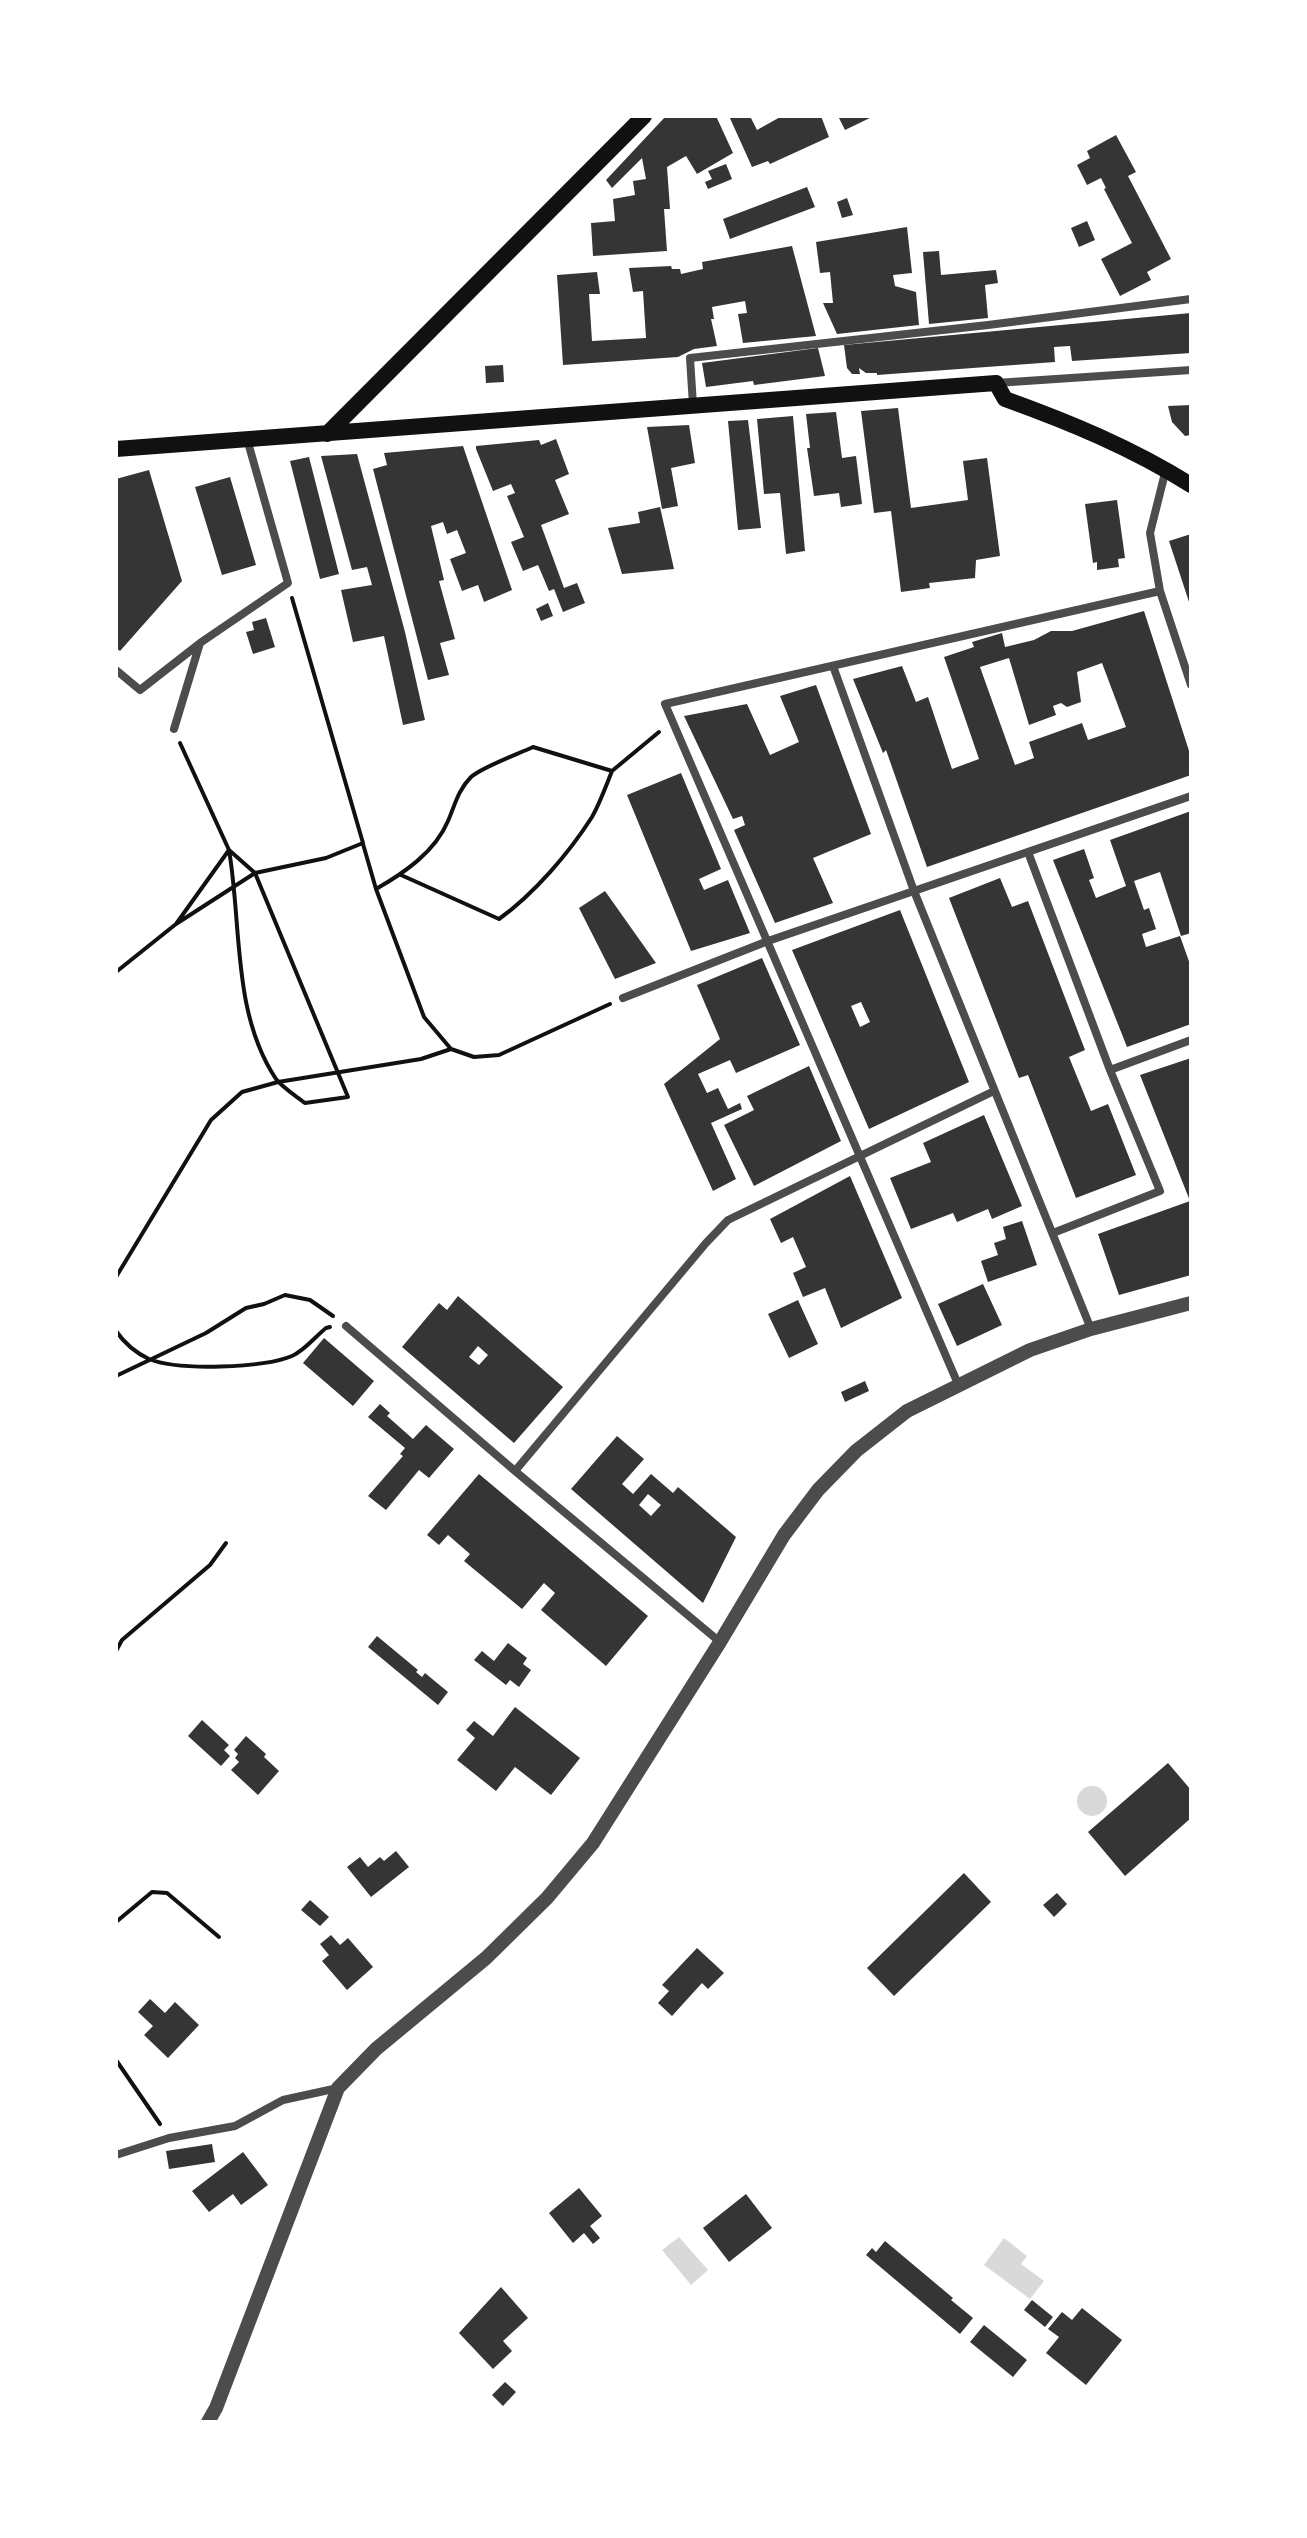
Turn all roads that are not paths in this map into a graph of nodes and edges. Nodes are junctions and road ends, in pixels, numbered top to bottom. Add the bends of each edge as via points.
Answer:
1 (644, 116) edge
2 (1191, 299) edge
3 (1191, 370) edge
4 (996, 383) junction
5 (693, 405) junction
6 (327, 434) junction
7 (247, 439) junction
8 (116, 449) edge
9 (1166, 469) junction
10 (1191, 485) edge
11 (1160, 591) junction
12 (200, 643) junction
13 (833, 666) junction
14 (116, 670) edge
15 (1191, 685) edge
16 (174, 729) road end
17 (1191, 796) edge
18 (1028, 852) junction
19 (914, 891) junction
20 (768, 941) junction
21 (623, 998) road end
22 (1191, 1040) edge
23 (1110, 1070) junction
24 (994, 1091) junction
25 (861, 1156) junction
26 (1053, 1233) junction
27 (1191, 1303) edge
28 (346, 1326) road end
29 (1091, 1329) junction
30 (958, 1384) junction
31 (515, 1471) junction
32 (720, 1642) junction
33 (338, 2088) junction
34 (116, 2155) edge
35 (208, 2422) edge

1 - 6 main road
2 - 5 street via 690,358
3 - 4 street
4 - 5 main road
4 - 9 main road via 1005,399 1073,424
5 - 6 main road
6 - 7 main road
7 - 8 main road
7 - 12 street via 288,583
9 - 10 main road
9 - 11 street via 1150,533
11 - 13 street
11 - 15 street
12 - 14 street via 140,690
12 - 16 street
13 - 19 street
13 - 20 street via 665,704
17 - 18 street
18 - 19 street
18 - 23 street
19 - 20 street
19 - 24 street
20 - 21 street
20 - 25 street
22 - 23 street
23 - 26 street via 1160,1191
24 - 25 street
24 - 26 street
25 - 30 street
25 - 31 street via 728,1220
26 - 29 street
27 - 29 street
28 - 31 street
29 - 30 street
30 - 32 street via 907,1411 818,1490 784,1535
31 - 32 street
32 - 33 street via 593,1843 547,1898
33 - 34 street via 283,2100 235,2126
33 - 35 street

